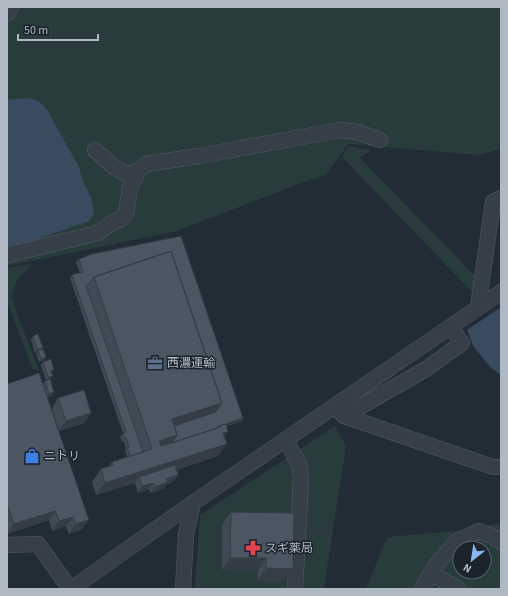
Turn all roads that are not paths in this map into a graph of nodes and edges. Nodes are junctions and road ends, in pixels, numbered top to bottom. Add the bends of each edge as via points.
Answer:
1 (11, 7) edge
2 (7, 14) edge
3 (380, 140) dead end
4 (95, 150) dead end
5 (138, 172) junction
6 (501, 198) edge
7 (7, 255) edge
8 (501, 292) edge
9 (478, 307) junction
10 (451, 326) junction
11 (339, 411) junction
12 (286, 440) junction
13 (501, 467) edge
14 (193, 503) junction
15 (501, 542) edge
16 (7, 545) edge
17 (431, 573) junction
18 (70, 589) edge
19 (183, 589) edge
20 (295, 589) edge
21 (422, 589) edge
22 (458, 589) edge

1 - 2 street
3 - 5 street via 358,132 340,130 146,164
4 - 5 street via 115,168 127,174
5 - 7 street via 130,188 126,213 121,219 98,233
6 - 9 street via 493,202
8 - 9 street
9 - 10 street
10 - 11 street
10 - 11 street via 462,343 426,369
11 - 12 street
11 - 13 street via 493,467
12 - 14 street
12 - 20 street via 298,464 301,479
14 - 18 street
14 - 19 street via 186,534
15 - 17 street via 479,532 465,537 456,542
16 - 18 street via 38,544
17 - 21 street
17 - 22 street

